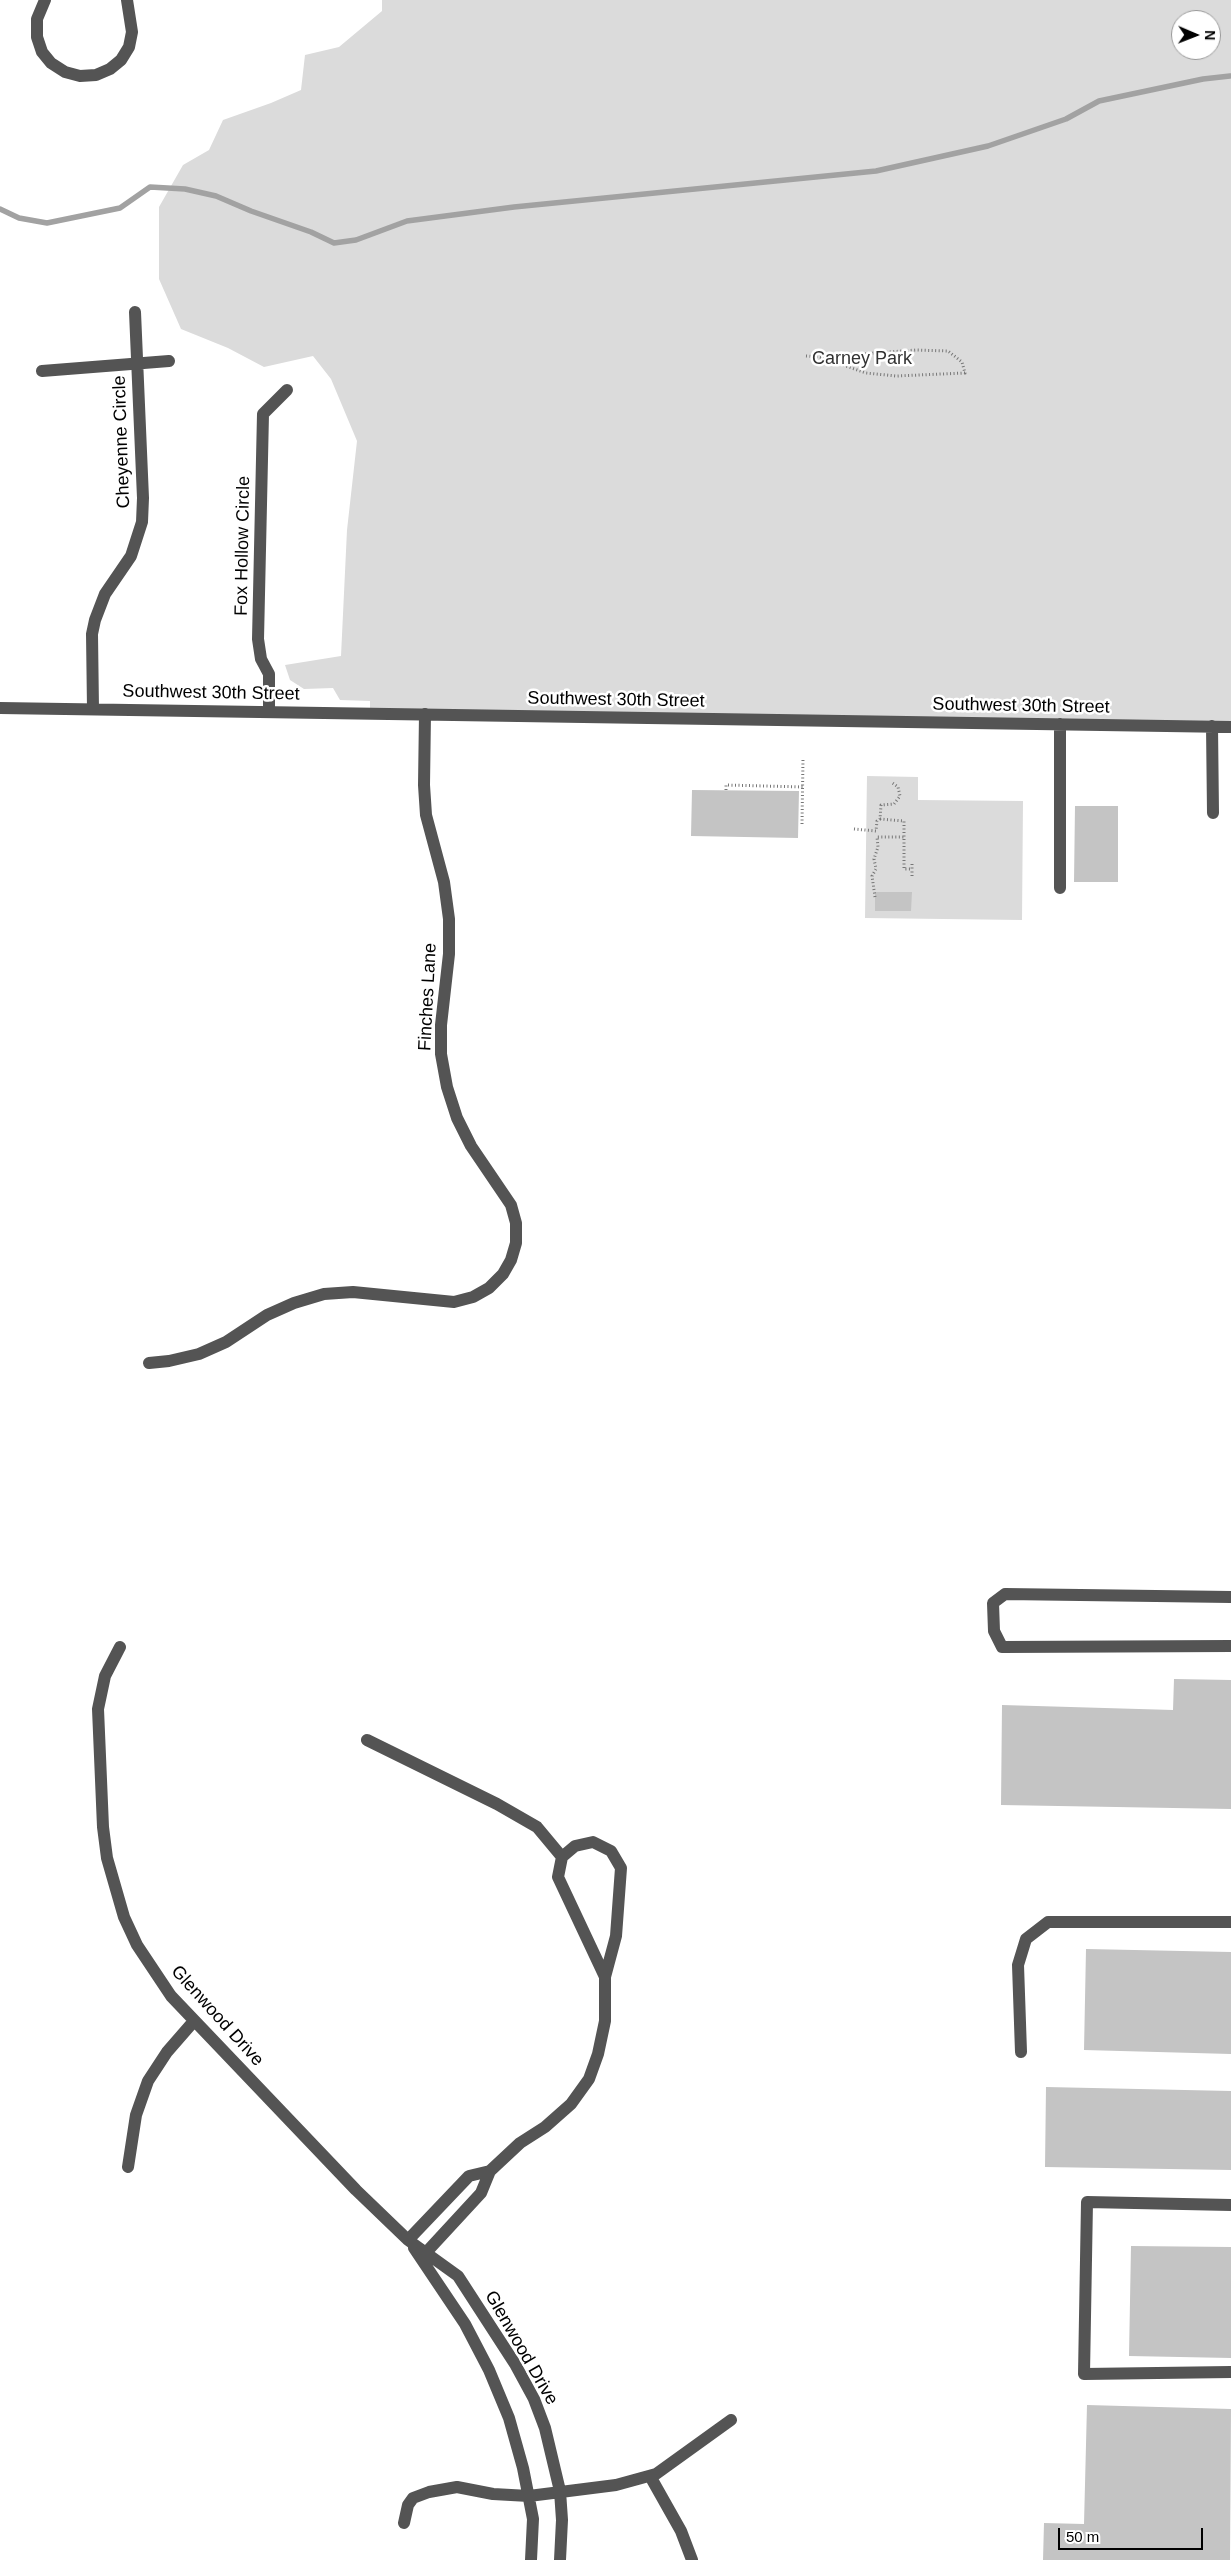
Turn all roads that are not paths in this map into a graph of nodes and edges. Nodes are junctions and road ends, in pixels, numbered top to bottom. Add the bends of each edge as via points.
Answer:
1 (45, 0) edge
2 (127, 0) edge
3 (135, 312) dead end
4 (169, 361) dead end
5 (137, 364) junction
6 (42, 370) dead end
7 (287, 390) dead end
8 (0, 708) edge
9 (93, 709) junction
10 (268, 710) junction
11 (425, 714) junction
12 (1060, 724) junction
13 (1212, 726) junction
14 (1231, 727) edge
15 (1213, 813) dead end
16 (1060, 888) dead end
17 (149, 1363) dead end
18 (1231, 1596) edge
19 (1231, 1646) edge
20 (120, 1647) dead end
21 (367, 1740) dead end
22 (562, 1857) junction
23 (1231, 1922) edge
24 (605, 1977) junction
25 (194, 2021) junction
26 (1021, 2052) dead end
27 (128, 2167) dead end
28 (490, 2171) junction
29 (1231, 2205) edge
30 (408, 2240) junction
31 (423, 2255) junction
32 (1231, 2372) edge
33 (731, 2420) dead end
34 (650, 2476) junction
35 (560, 2491) junction
36 (529, 2496) junction
37 (404, 2523) dead end
38 (530, 2560) edge
39 (560, 2560) edge
40 (692, 2560) edge

1 - 2 street via 37,19 37,37 42,52 65,72 80,76 96,75 110,69 125,53 132,32
3 - 5 street, Cheyenne Circle
4 - 5 street
5 - 6 street
5 - 9 street, Cheyenne Circle via 142,522 130,556 105,594 95,620 92,634
7 - 10 street, Fox Hollow Circle via 263,414 258,639 261,660 268,674
8 - 9 street, Southwest 30th Street
9 - 10 street, Southwest 30th Street
10 - 11 street, Southwest 30th Street
11 - 12 street, Southwest 30th Street
11 - 17 street, Finches Lane via 426,815 444,882 449,919 441,1054 457,1118 471,1146 511,1204 516,1223 516,1243 511,1260 489,1288 473,1297 454,1302 353,1292 324,1294 267,1315 226,1342 199,1354
12 - 13 street, Southwest 30th Street
12 - 16 street
13 - 14 street, Southwest 30th Street
13 - 15 street
18 - 19 street via 1005,1594 993,1602 994,1631 1002,1647
20 - 25 street, Glenwood Drive via 104,1676 98,1709 106,1858 136,1945 171,1996
21 - 22 street via 529,1822
22 - 24 street via 558,1877
22 - 24 street via 575,1846 593,1842 610,1851 621,1868 616,1936
23 - 26 street via 1048,1922 1026,1939 1018,1965
24 - 28 street via 605,2021 589,2079 571,2104
25 - 27 street via 167,2052 148,2081 136,2114
25 - 30 street, Glenwood Drive
28 - 30 street via 469,2176
28 - 31 street via 481,2193
29 - 32 street via 1087,2202 1084,2374
30 - 31 street, Glenwood Drive
31 - 35 street, Glenwood Drive via 458,2276 515,2364 545,2428
31 - 36 street, Glenwood Drive via 489,2370 509,2418
33 - 34 street
34 - 35 street via 616,2485
34 - 40 street via 681,2531
35 - 36 street
35 - 39 street, Glenwood Drive
36 - 37 street via 457,2487 429,2492 414,2498 408,2505
36 - 38 street, Glenwood Drive via 533,2518

